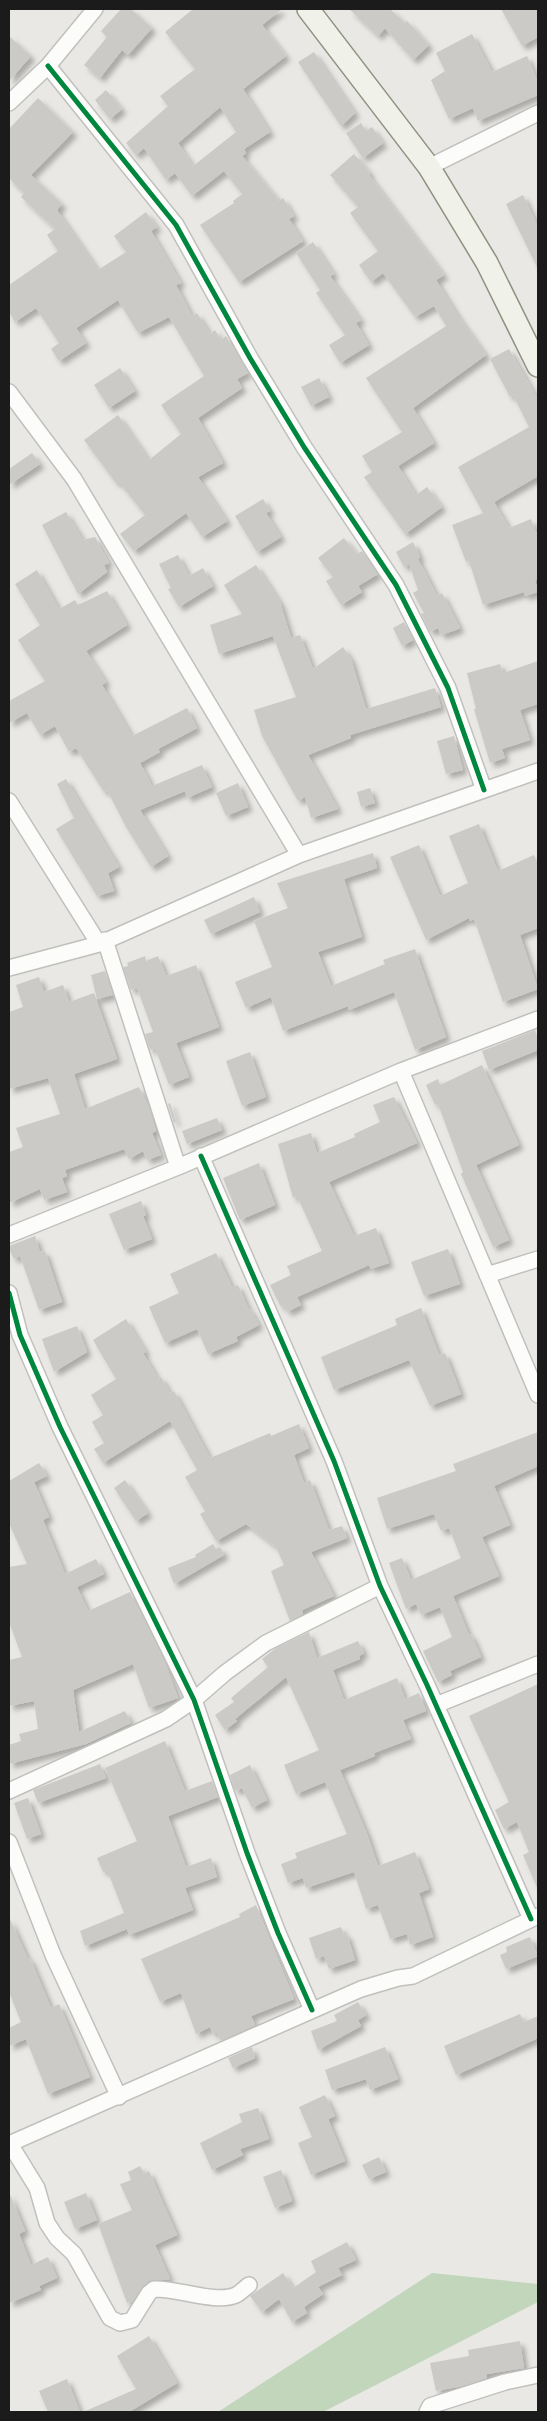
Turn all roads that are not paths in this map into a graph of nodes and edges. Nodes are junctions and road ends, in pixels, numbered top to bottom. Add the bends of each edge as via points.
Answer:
1 (95, 9) edge
2 (308, 9) edge
3 (48, 66) junction
4 (9, 103) edge
5 (538, 113) edge
6 (429, 167) junction
7 (538, 366) edge
8 (9, 392) edge
9 (538, 771) edge
10 (484, 790) junction
11 (9, 801) edge
12 (299, 855) junction
13 (102, 942) junction
14 (9, 968) edge
15 (538, 1019) edge
16 (401, 1071) junction
17 (201, 1156) junction
18 (178, 1167) junction
19 (9, 1235) edge
20 (538, 1259) edge
21 (488, 1275) junction
22 (9, 1293) edge
23 (538, 1395) edge
24 (380, 1586) junction
25 (538, 1664) edge
26 (194, 1700) junction
27 (436, 1705) junction
28 (9, 1791) edge
29 (10, 1852) edge
30 (535, 1918) edge
31 (312, 2010) junction
32 (119, 2097) junction
33 (9, 2144) edge
34 (249, 2285) dead end
35 (538, 2375) edge
36 (427, 2412) edge

1 - 3 street
2 - 6 street
3 - 4 street
3 - 10 street via 176,226 304,447 396,585 448,688
5 - 6 street
6 - 7 street via 487,264
8 - 12 street via 74,479
9 - 10 street
10 - 12 street
11 - 13 street
12 - 13 street
13 - 14 street
13 - 18 street
15 - 16 street
16 - 17 street
16 - 21 street
17 - 18 street
17 - 24 street via 334,1461
18 - 19 street
20 - 21 street
21 - 23 street
22 - 26 street via 20,1335 60,1427
24 - 26 street via 266,1643
24 - 27 street
25 - 27 street
26 - 28 street via 166,1719
26 - 31 street via 250,1862
27 - 30 street
29 - 32 street via 53,1955
30 - 31 street via 413,1976 361,1989
31 - 32 street
32 - 33 street
33 - 34 street via 37,2188 47,2223 74,2254 110,2318 120,2322 132,2320 148,2293 154,2289 222,2297 236,2295
35 - 36 street via 430,2406

